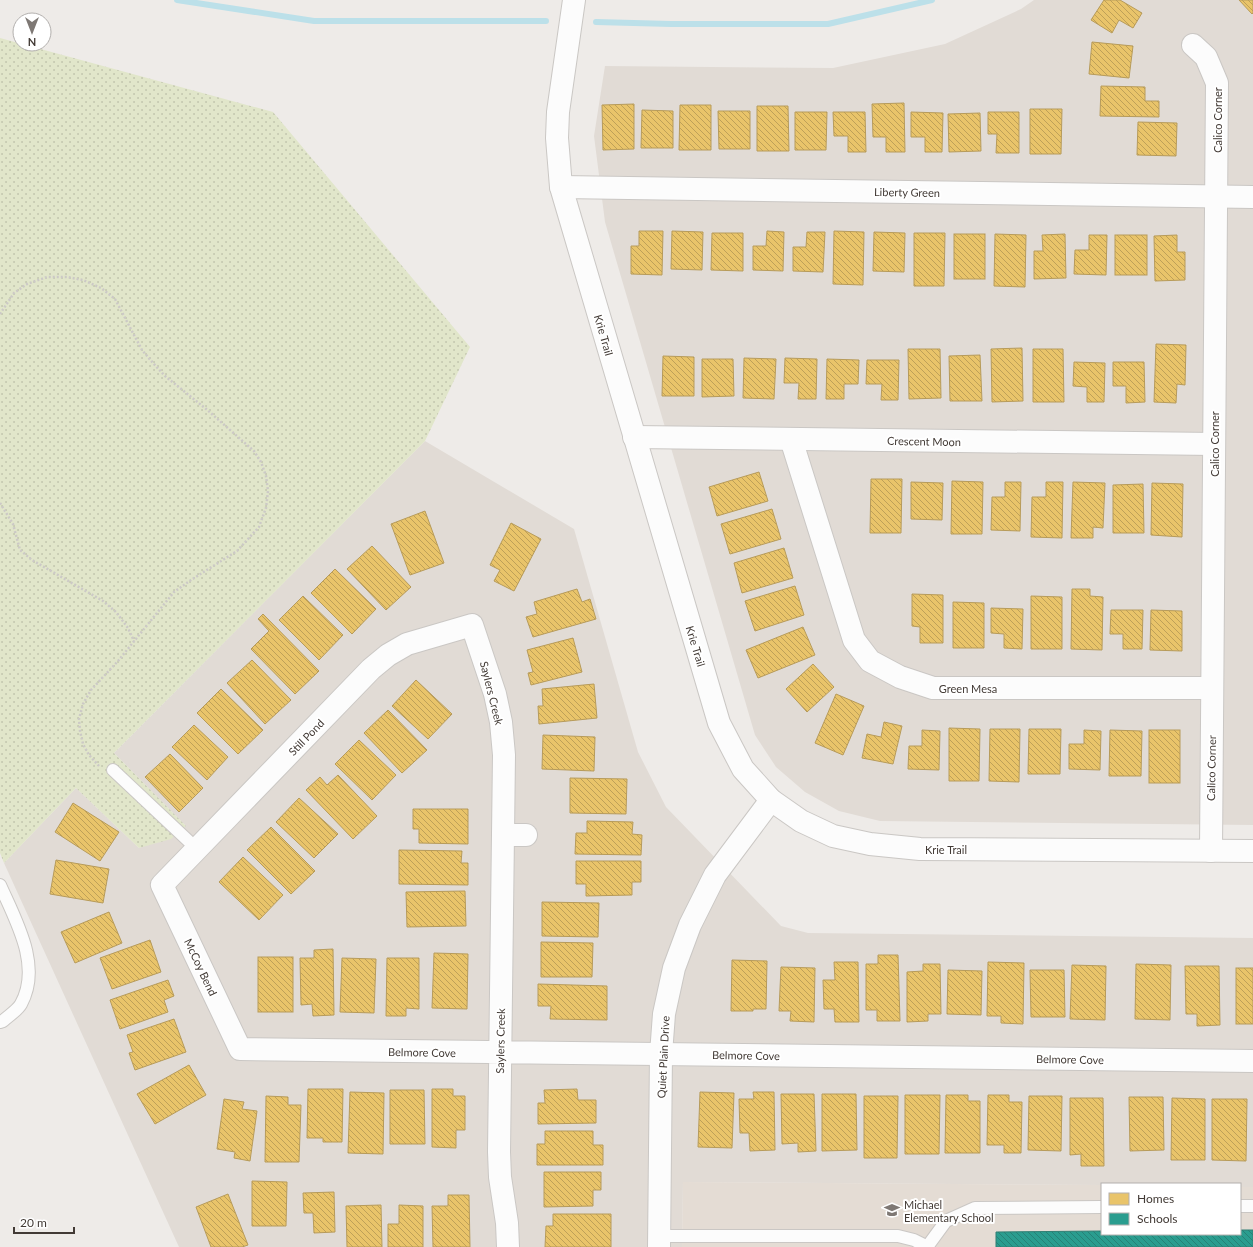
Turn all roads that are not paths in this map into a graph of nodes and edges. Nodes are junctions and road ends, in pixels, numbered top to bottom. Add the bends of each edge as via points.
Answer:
1 (574, 0) edge
2 (1193, 45) dead end
3 (561, 187) junction
4 (1216, 196) junction
5 (1253, 197) edge
6 (634, 437) junction
7 (791, 439) junction
8 (1214, 444) junction
9 (472, 625) joint
10 (1212, 688) junction
11 (113, 770) road end
12 (771, 800) junction
13 (503, 834) junction
14 (526, 835) dead end
15 (197, 849) junction
16 (1211, 851) junction
17 (1253, 851) edge
18 (0, 885) edge
19 (162, 885) joint
20 (0, 1022) edge
21 (240, 1050) joint
22 (500, 1052) junction
23 (661, 1054) junction
24 (1253, 1061) edge
25 (1241, 1206) edge
26 (1253, 1206) edge
27 (1101, 1207) edge
28 (659, 1242) edge
29 (764, 1242) edge
30 (508, 1247) edge
31 (928, 1247) edge

1 - 3 street, Krie Trail via 558,112 557,138
2 - 4 street, Calico Corner via 1206,57 1217,83
3 - 4 street, Liberty Green
3 - 6 street, Krie Trail
4 - 5 street, Liberty Green
4 - 8 street, Calico Corner
6 - 7 street, Crescent Moon
6 - 12 street, Krie Trail via 719,723 743,769
7 - 8 street, Crescent Moon
7 - 10 street, Green Mesa via 854,640 870,661 900,677 933,688
8 - 10 street, Calico Corner
9 - 13 street, Saylers Creek via 495,694 501,722 504,755
9 - 15 street, Still Pond via 407,644 388,655
10 - 16 street, Calico Corner
11 - 15 lane
12 - 16 street, Krie Trail via 801,820 833,836 870,844 920,849
12 - 23 street, Quiet Plain Drive via 715,875 690,925 674,968 664,1014
13 - 14 street
13 - 22 street, Saylers Creek
15 - 19 street, Still Pond
16 - 17 street, Krie Trail
18 - 20 lane via 22,934 29,962 28,984 20,1006
19 - 21 street, McCoy Bend
21 - 22 street, Belmore Cove
22 - 23 street, Belmore Cove
22 - 30 street, Saylers Creek via 500,1177
23 - 24 street, Belmore Cove
23 - 28 street, Quiet Plain Drive
25 - 26 lane
27 - 31 lane via 975,1208 946,1221
28 - 29 lane
29 - 31 lane via 898,1236

